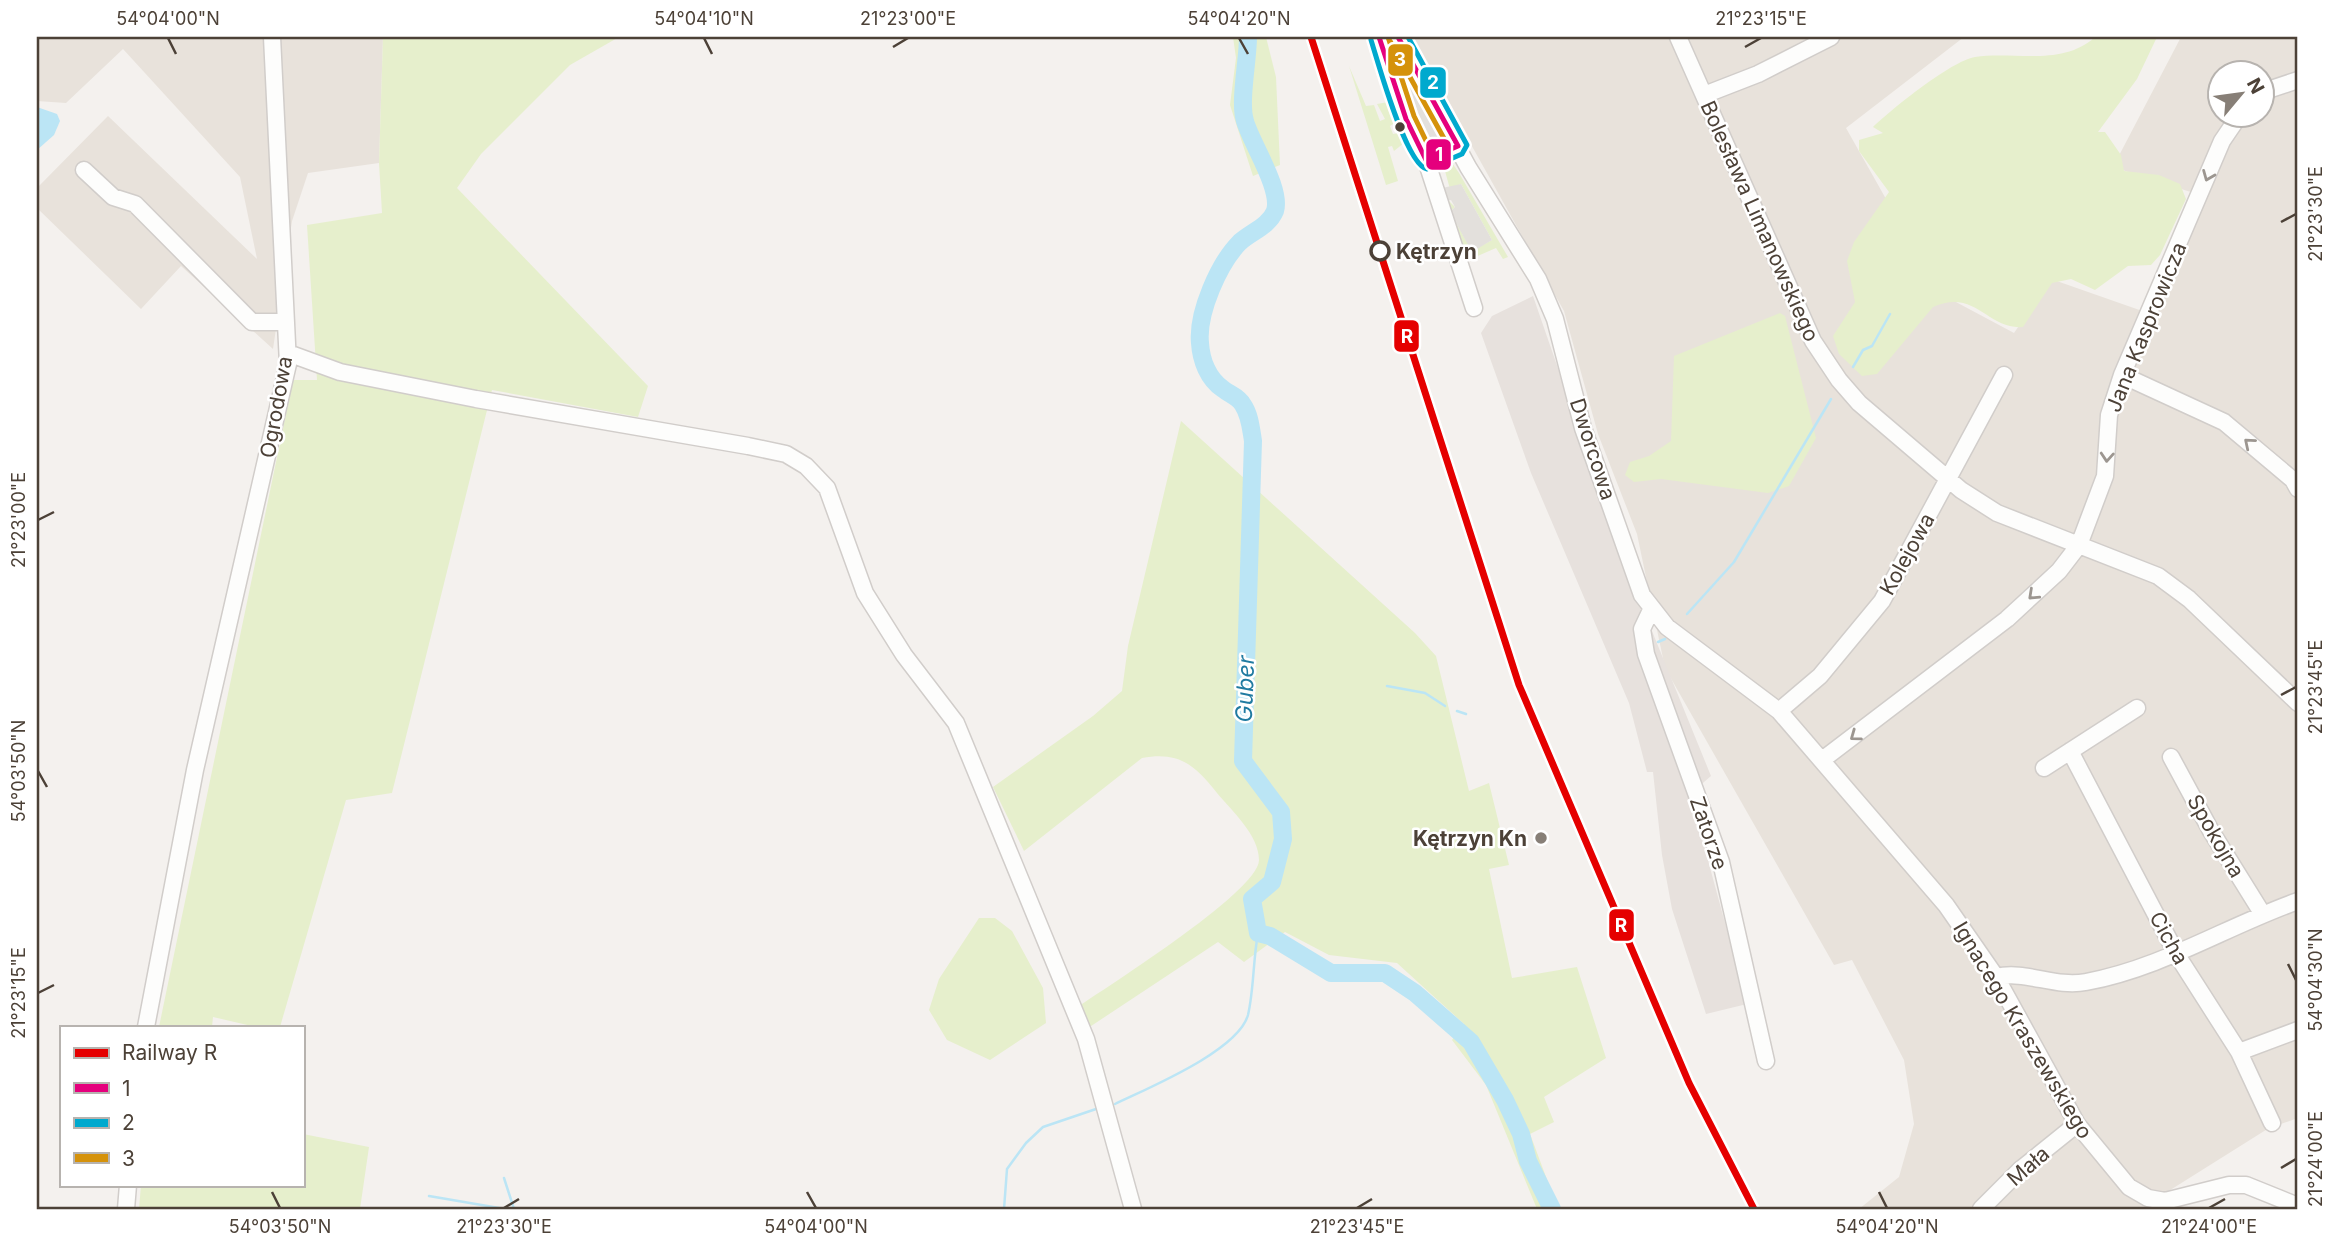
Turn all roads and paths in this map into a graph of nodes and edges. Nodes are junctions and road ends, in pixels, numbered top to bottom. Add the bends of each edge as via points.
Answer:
1 (271, 37) edge
2 (1379, 37) edge
3 (1398, 37) edge
4 (1678, 37) edge
5 (1831, 37) edge
6 (2298, 80) edge
7 (2276, 87) edge
8 (1704, 95) junction
9 (2229, 130) edge
10 (1458, 146) junction
11 (1426, 160) junction
12 (85, 170) dead end
13 (1474, 308) dead end
14 (286, 322) junction
15 (288, 353) junction
16 (2004, 374) dead end
17 (2122, 375) junction
18 (1948, 479) junction
19 (2298, 489) edge
20 (2079, 545) junction
21 (1651, 610) junction
22 (2298, 703) edge
23 (2137, 708) dead end
24 (1779, 711) junction
25 (2070, 751) junction
26 (2171, 757) dead end
27 (1822, 760) junction
28 (2044, 768) dead end
29 (2298, 901) edge
30 (2262, 914) junction
31 (2177, 955) junction
32 (1996, 976) junction
33 (146, 1026) edge
34 (2298, 1030) edge
35 (2239, 1052) junction
36 (1766, 1061) dead end
37 (2272, 1123) dead end
38 (2077, 1124) junction
39 (128, 1186) edge
40 (2298, 1206) edge
41 (126, 1209) edge
42 (1133, 1209) edge
43 (1981, 1209) edge

1 - 14 street, Ogrodowa
2 - 11 street via 1406,120
3 - 10 street, Dworcowa
4 - 8 street, Bolesława Limanowskiego
5 - 8 street
6 - 7 street
8 - 18 street, Bolesława Limanowskiego via 1785,283 1825,360 1859,403
9 -> 17 street, Jana Kasprowicza
10 - 11 street
10 - 21 street, Dworcowa via 1538,279 1555,319 1583,428
11 - 13 street
12 - 14 street via 113,197 135,204 252,322
14 - 15 street, Ogrodowa
15 - 33 street, Ogrodowa via 195,770
15 - 42 street via 340,372 748,446 786,454 806,466 827,488 865,593 904,655 956,723 1086,1039
16 - 18 street, Kolejowa
19 -> 17 street via 2224,422
17 -> 20 street, Jana Kasprowicza via 2109,415 2105,476
18 - 20 street, Bolesława Limanowskiego via 1997,513
18 - 24 street, Kolejowa via 1882,601 1820,676
20 - 22 street, Bolesława Limanowskiego via 2143,569 2172,586
20 -> 27 street, Jana Kasprowicza via 2059,571 2007,619
21 - 24 street, Dworcowa
21 - 36 street, Zatorze via 1642,629 1646,654 1721,862
23 - 25 street
24 - 27 street, Ignacego Kraszewskiego
25 - 28 street
25 - 31 street, Cicha
26 - 30 street, Spokojna
27 - 32 street, Ignacego Kraszewskiego via 1947,905
29 - 30 street
30 - 31 street
31 - 32 street via 2082,983 2013,973
31 - 35 street, Cicha
32 - 38 street, Ignacego Kraszewskiego
34 - 35 street
35 - 37 street, Cicha
38 - 40 street, Ignacego Kraszewskiego via 2129,1187 2154,1200 2237,1185
38 - 43 street, Mała
39 - 41 street

